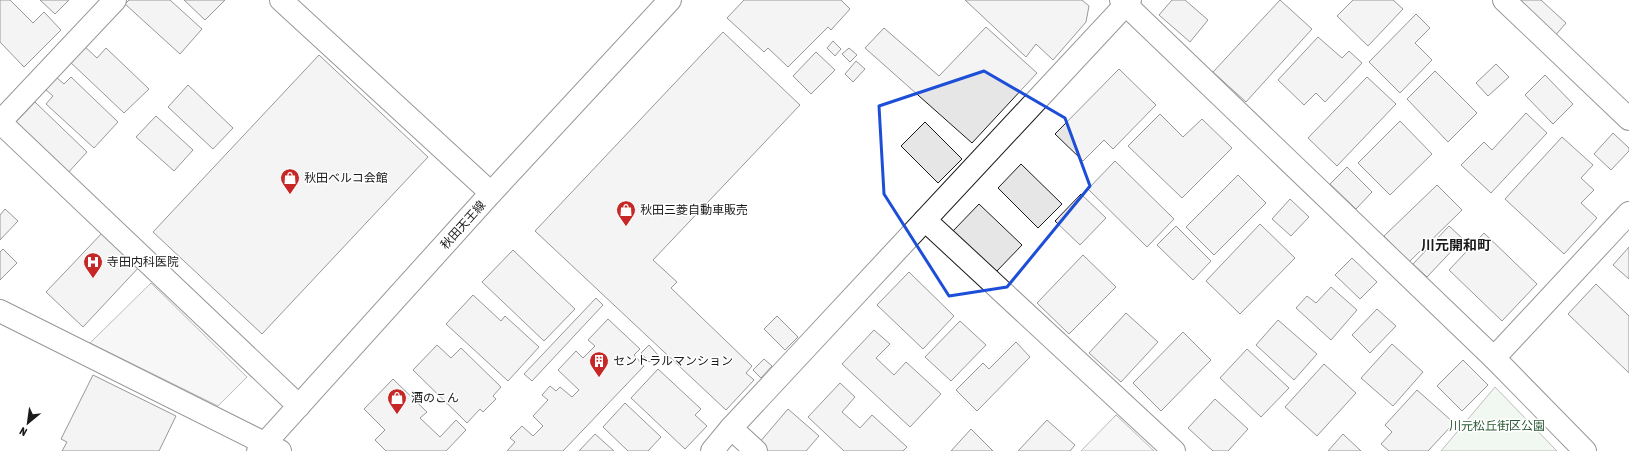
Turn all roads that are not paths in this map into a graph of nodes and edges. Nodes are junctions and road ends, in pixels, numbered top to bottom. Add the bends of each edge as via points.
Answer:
1 (116, 0) edge
2 (282, 0) edge
3 (670, 0) edge
4 (1504, 0) edge
5 (1126, 2) edge
6 (1629, 119) edge
7 (0, 122) edge
8 (491, 193) junction
9 (1629, 213) edge
10 (925, 220) junction
11 (0, 311) edge
12 (1494, 358) junction
13 (299, 406) junction
14 (731, 428) junction
15 (267, 449) edge
16 (712, 451) edge
17 (756, 451) edge
18 (1174, 451) edge
19 (1585, 451) edge

1 - 7 street
2 - 8 street
3 - 8 street, 秋田天王線
4 - 6 street
5 - 10 street
5 - 12 street
7 - 13 street
8 - 13 street, 秋田天王線
9 - 12 street
10 - 14 street
10 - 18 street
11 - 15 street
12 - 19 street
13 - 15 street, 秋田天王線
14 - 16 street
14 - 17 street

